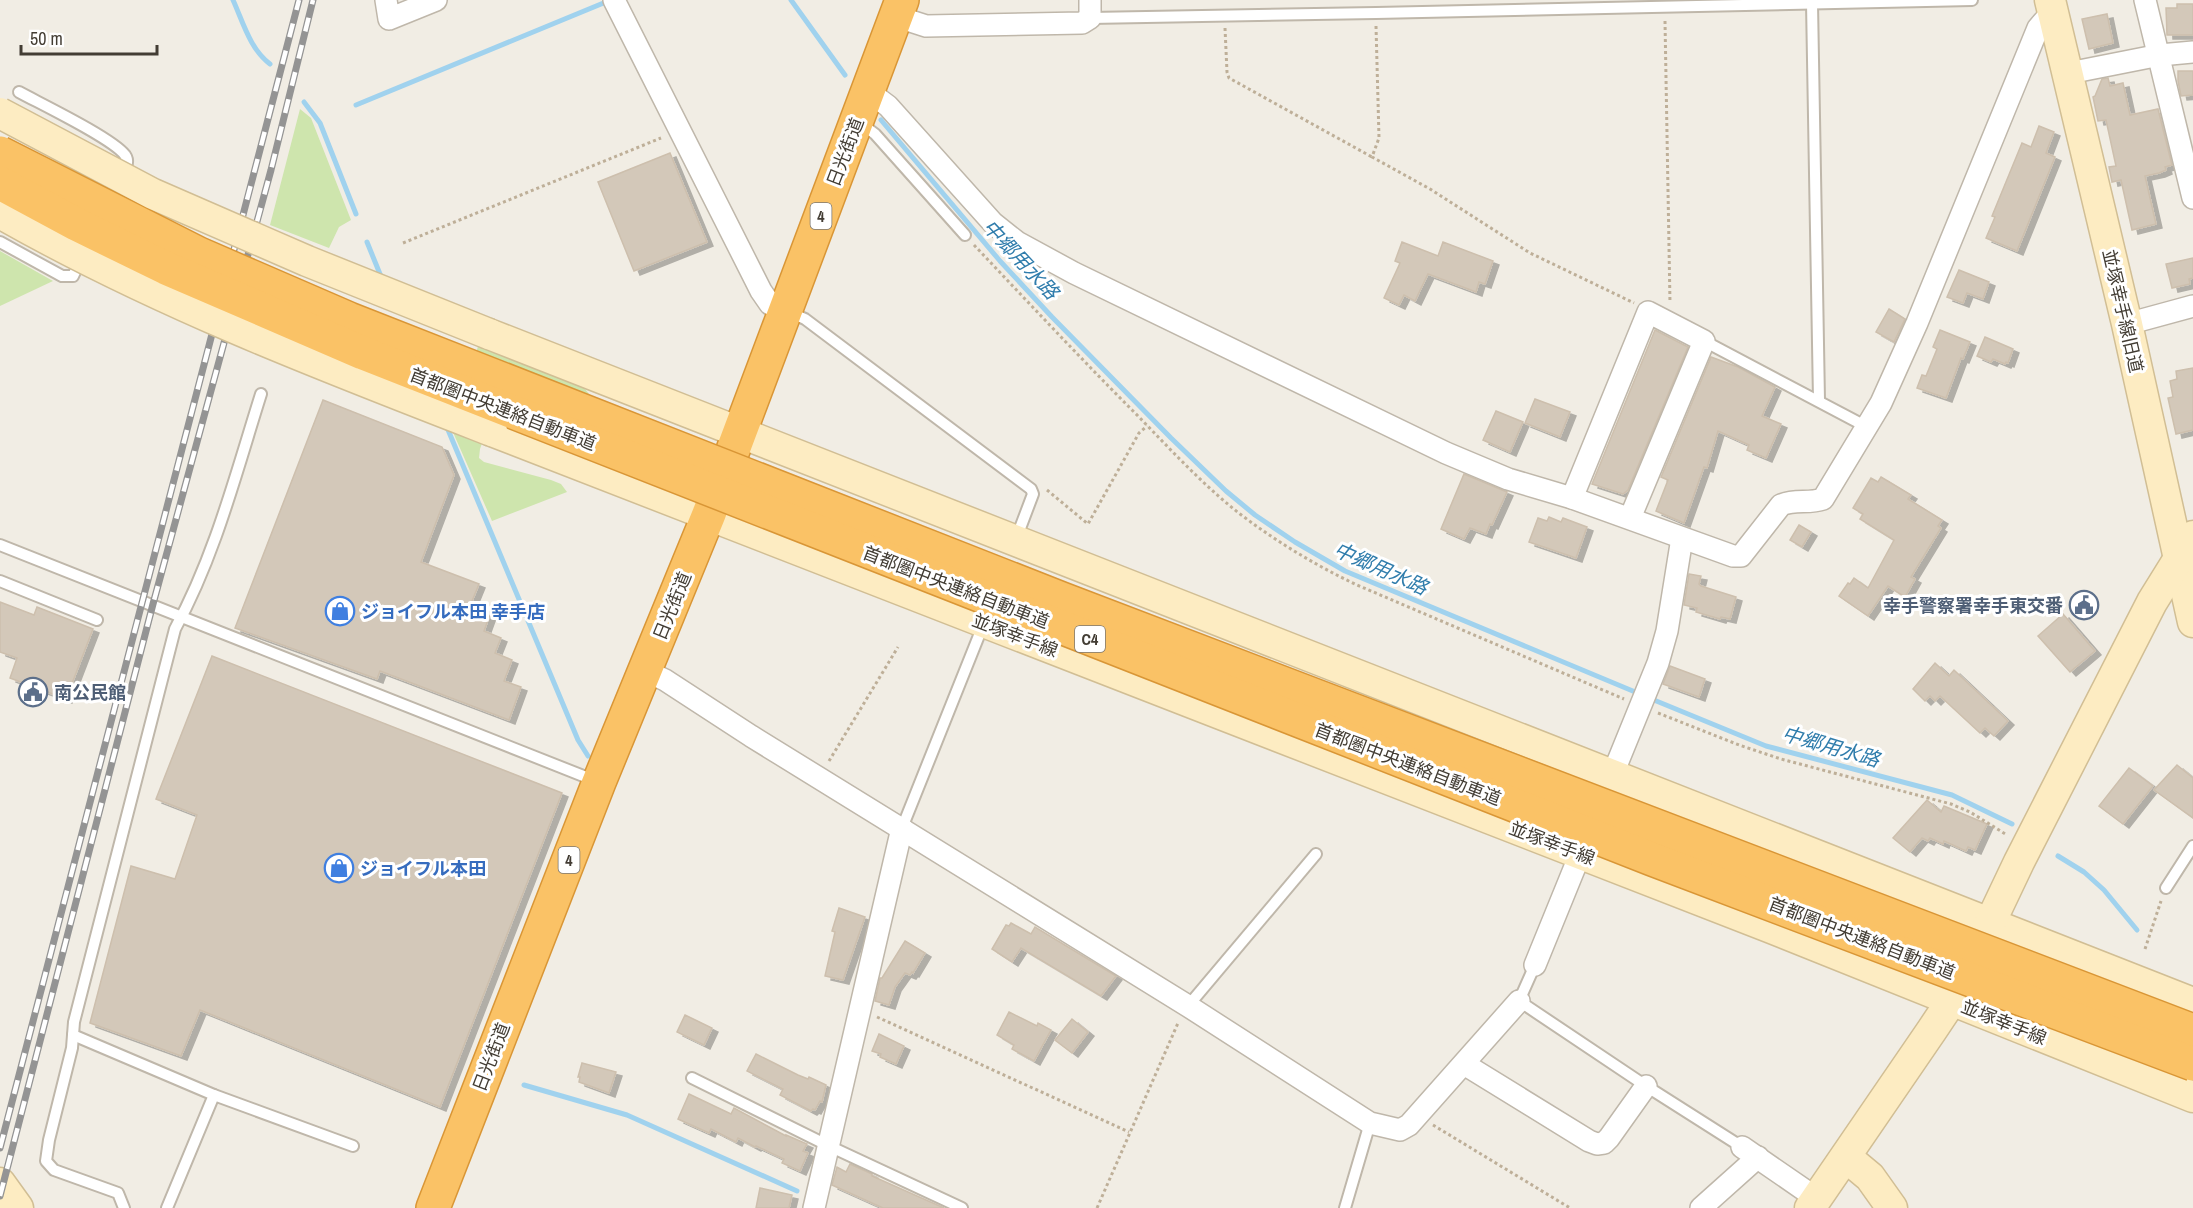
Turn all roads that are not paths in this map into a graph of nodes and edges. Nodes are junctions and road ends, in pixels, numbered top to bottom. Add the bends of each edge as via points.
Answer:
1 (386, 0) edge
2 (436, 0) edge
3 (614, 0) edge
4 (1972, 0) edge
5 (2145, 0) edge
6 (1812, 3) junction
7 (899, 8) edge
8 (2052, 8) edge
9 (1090, 9) edge
10 (2193, 52) edge
11 (2160, 54) junction
12 (2069, 73) junction
13 (10, 102) edge
14 (862, 105) junction
15 (2187, 147) edge
16 (0, 153) edge
17 (0, 183) edge
18 (2193, 198) edge
19 (0, 213) edge
20 (965, 236) road end
21 (0, 242) edge
22 (2193, 306) edge
23 (786, 310) junction
24 (2127, 324) junction
25 (1704, 340) junction
26 (567, 364) junction
27 (261, 394) dead end
28 (1819, 400) junction
29 (1867, 427) junction
30 (741, 432) junction
31 (1572, 498) junction
32 (709, 514) junction
33 (1629, 518) junction
34 (1682, 538) junction
35 (1016, 540) junction
36 (0, 545) edge
37 (2186, 547) edge
38 (0, 581) edge
39 (909, 593) junction
40 (181, 617) junction
41 (97, 620) dead end
42 (984, 622) junction
43 (2193, 622) edge
44 (646, 671) junction
45 (1611, 774) junction
46 (599, 782) junction
47 (1730, 821) junction
48 (902, 828) junction
49 (2193, 846) edge
50 (1316, 854) dead end
51 (1579, 854) junction
52 (2166, 888) road end
53 (1990, 924) junction
54 (1535, 964) joint
55 (2185, 997) edge
56 (1952, 1000) junction
57 (1519, 1001) junction
58 (1188, 1006) junction
59 (2193, 1031) edge
60 (73, 1035) junction
61 (1464, 1064) junction
62 (2193, 1064) edge
63 (692, 1078) dead end
64 (1646, 1086) junction
65 (214, 1095) junction
66 (2193, 1097) edge
67 (1370, 1123) junction
68 (352, 1146) dead end
69 (829, 1146) junction
70 (1750, 1152) junction
71 (1846, 1157) junction
72 (0, 1184) edge
73 (1813, 1203) edge
74 (18, 1208) edge
75 (124, 1208) edge
76 (167, 1208) edge
77 (432, 1208) edge
78 (813, 1208) edge
79 (962, 1208) edge
80 (1345, 1208) edge
81 (1701, 1208) edge
82 (1892, 1208) edge

1 - 2 street via 389,19
3 - 23 street via 761,291 770,304
4 - 6 lane
5 - 11 street
6 - 9 lane via 1225,16
6 - 28 lane
7 - 9 street via 926,26 1082,23
7 - 14 highway, 日光街道 / 4
8 - 12 main road, 並塚幸手線旧道
8 - 29 street via 2038,28 1917,323
10 - 11 street
11 - 12 street
11 - 15 street
12 - 24 main road, 並塚幸手線旧道
13 - 21 lane via 110,142 126,155 128,165 73,276 62,276
13 - 26 main road, bridge via 153,194 307,261
14 - 20 lane via 875,134
14 - 23 highway, 日光街道 / 4
14 - 31 street via 888,106 993,223 1017,242 1085,279 1446,453
15 - 18 street
16 - 59 highway, 首都圏中央連絡自動車道 / C4, bridge via 199,254 349,319 1073,604
17 - 62 highway, 首都圏中央連絡自動車道 / C4, bridge via 165,268 374,358 1652,859
19 - 32 main road, 並塚幸手線, bridge via 63,249 254,337
22 - 24 street
23 - 30 highway, 日光街道 / 4
23 - 35 lane via 805,319 1031,489 1033,494
24 - 37 main road, 並塚幸手線旧道
25 - 28 lane
25 - 31 street via 1648,312
25 - 33 street
26 - 30 main road
26 - 32 main road via 593,386 624,438 696,472 707,494
27 - 40 lane via 220,525
28 - 29 lane
29 - 34 street via 1823,499 1781,505 1741,556
30 - 32 highway, 日光街道 / 4
30 - 35 main road
30 - 39 main road via 737,474 741,488 825,521 854,560
31 - 33 street
32 - 39 main road, 並塚幸手線
32 - 44 highway, 日光街道 / 4
33 - 34 street
34 - 45 street via 1658,663
35 - 45 main road
36 - 40 lane
37 - 43 main road, 並塚幸手線旧道
37 - 53 main road via 2152,602
38 - 41 lane
39 - 42 main road, 並塚幸手線
40 - 46 lane
40 - 60 lane via 76,1010
42 - 48 lane
42 - 51 main road, 並塚幸手線
44 - 46 highway, 日光街道 / 4
44 - 48 street
45 - 47 main road
45 - 51 street
46 - 77 highway, 日光街道 / 4
47 - 53 main road
47 - 56 main road via 1807,863 1846,910 1940,953 1952,978
48 - 58 street
48 - 69 street
49 - 52 lane
50 - 58 lane
51 - 54 street
51 - 56 main road, 並塚幸手線
53 - 55 main road
53 - 56 main road
54 - 57 lane
56 - 66 main road, 並塚幸手線
56 - 71 main road
57 - 61 street
57 - 64 lane
58 - 67 street
60 - 65 lane
60 - 75 lane via 46,1161 54,1170 118,1193
61 - 64 street via 1597,1144 1609,1138
61 - 67 street via 1409,1125 1401,1130
63 - 69 lane
64 - 70 lane
65 - 68 lane
65 - 76 lane
67 - 80 lane
69 - 78 street
69 - 79 lane
70 - 73 street
70 - 81 street
71 - 73 main road
71 - 82 main road via 1870,1178
72 - 74 main road

